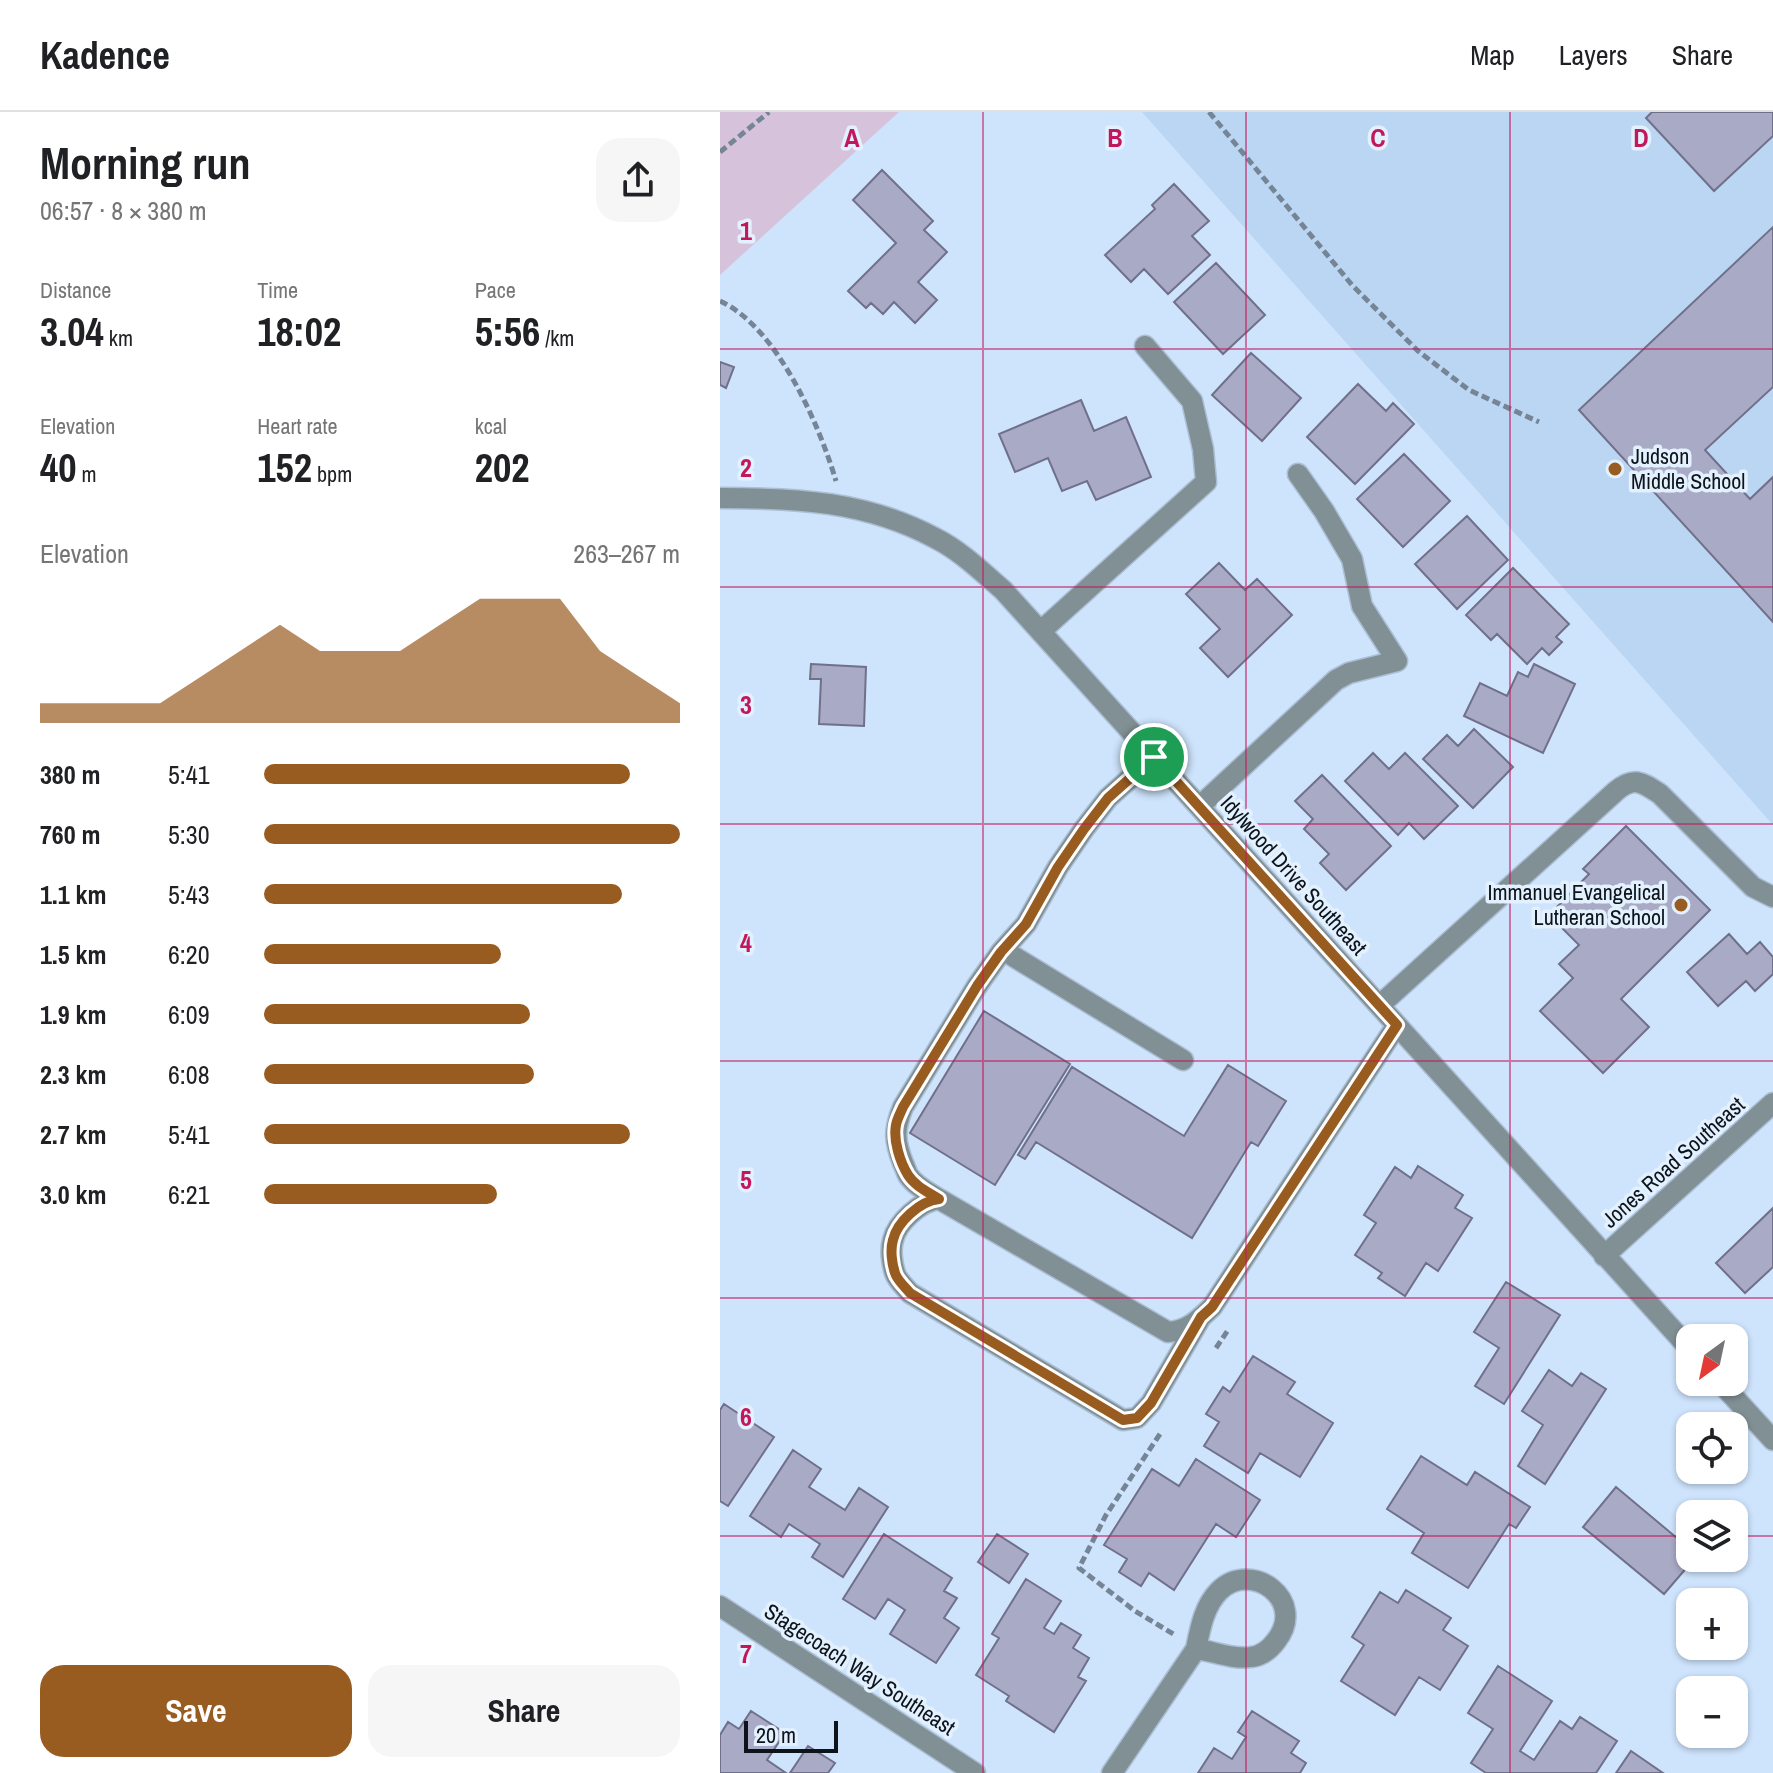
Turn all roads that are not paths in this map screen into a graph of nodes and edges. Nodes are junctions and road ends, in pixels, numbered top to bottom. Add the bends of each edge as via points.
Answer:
1 (1145, 346) dead end
2 (1298, 474) dead end
3 (720, 498) edge
4 (1041, 631) junction
5 (1154, 757) junction
6 (1200, 806) junction
7 (1773, 897) edge
8 (1003, 950) junction
9 (1380, 1005) junction
10 (1397, 1025) junction
11 (1183, 1060) dead end
12 (1773, 1103) edge
13 (939, 1199) junction
14 (1604, 1256) junction
15 (1201, 1317) junction
16 (1676, 1334) edge
17 (1733, 1396) edge
18 (1773, 1440) edge
19 (720, 1606) edge
20 (1196, 1649) junction
21 (975, 1773) edge
22 (1112, 1773) edge

1 - 4 street via 1192,401 1206,482
2 - 6 street via 1352,559 1362,606 1397,661 1336,680
3 - 4 street, Idylwood Drive Southeast via 832,503 876,513 936,538 968,560
4 - 5 street, Idylwood Drive Southeast
5 - 6 street, Idylwood Drive Southeast
5 - 8 street via 1108,798 1058,867 1026,924
6 - 9 street, Idylwood Drive Southeast
7 - 9 street via 1753,887 1660,794 1635,781 1616,791
8 - 11 street
8 - 13 street via 896,1124 908,1175
9 - 10 street, Idylwood Drive Southeast
10 - 14 street, Idylwood Drive Southeast
10 - 15 street
12 - 14 street, Jones Road Southeast
13 - 15 street via 1168,1332 1189,1327
13 - 15 street via 909,1215 893,1239 895,1275 910,1293 1123,1420 1137,1418 1151,1403
14 - 16 street, Idylwood Drive Southeast
17 - 18 street
19 - 21 street, Stagecoach Way Southeast
20 - 20 street via 1232,1657 1262,1654 1285,1628 1282,1599 1263,1583 1231,1582 1207,1611
20 - 22 street

